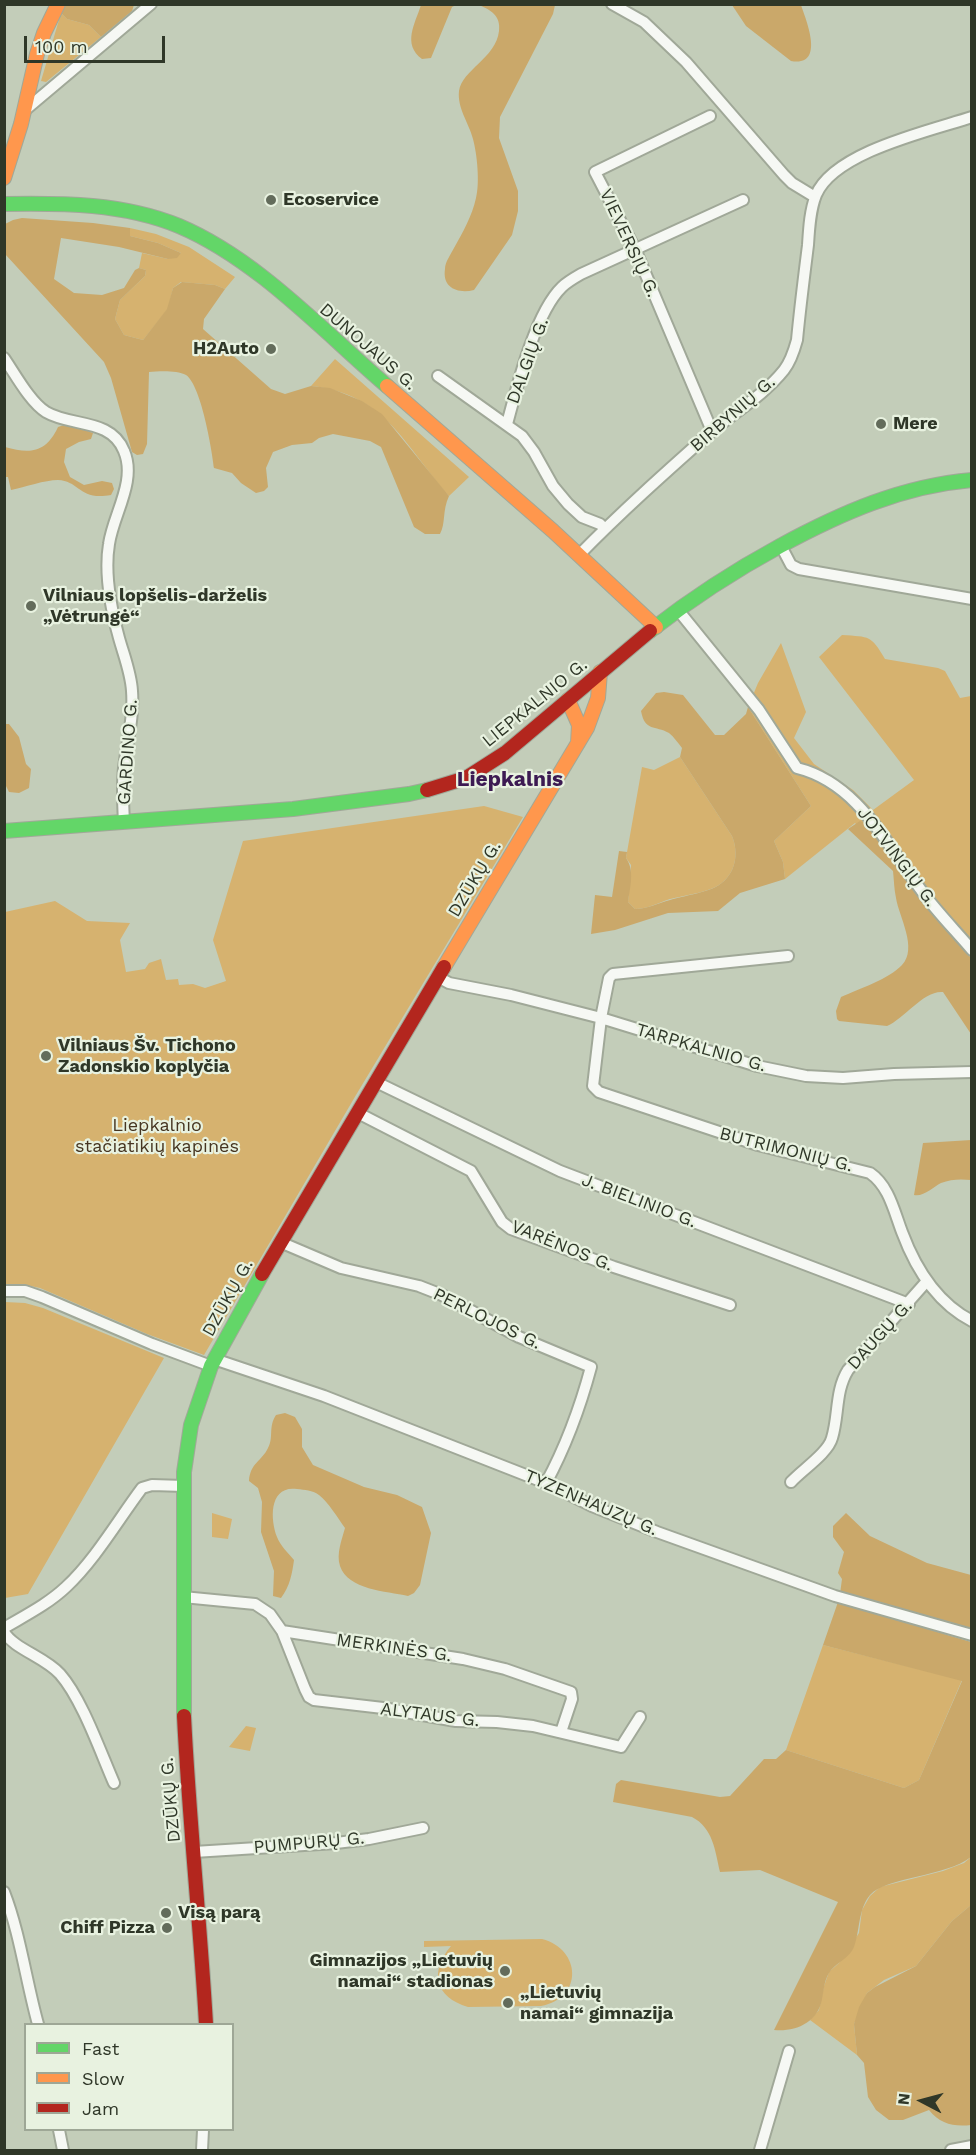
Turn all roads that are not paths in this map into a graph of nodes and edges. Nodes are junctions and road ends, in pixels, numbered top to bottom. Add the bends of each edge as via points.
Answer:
1 (58, 4) edge
2 (151, 4) edge
3 (612, 4) edge
4 (30, 84) junction
5 (49, 90) junction
6 (24, 111) junction
7 (710, 116) dead end
8 (972, 117) edge
9 (4, 178) edge
10 (815, 197) junction
11 (742, 200) dead end
12 (4, 204) edge
13 (635, 249) junction
14 (4, 358) edge
15 (438, 376) dead end
16 (507, 424) junction
17 (712, 431) junction
18 (972, 480) edge
19 (605, 529) junction
20 (781, 546) junction
21 (579, 555) junction
22 (972, 599) edge
23 (678, 610) junction
24 (656, 627) junction
25 (600, 672) junction
26 (568, 700) junction
27 (578, 743) junction
28 (124, 822) junction
29 (4, 831) edge
30 (972, 950) edge
31 (788, 956) dead end
32 (438, 976) junction
33 (601, 1018) junction
34 (972, 1072) edge
35 (376, 1082) junction
36 (358, 1113) junction
37 (280, 1242) junction
38 (927, 1281) junction
39 (4, 1291) edge
40 (909, 1304) junction
41 (730, 1305) dead end
42 (972, 1321) edge
43 (213, 1363) junction
44 (791, 1482) dead end
45 (546, 1483) junction
46 (184, 1486) junction
47 (183, 1597) junction
48 (4, 1630) edge
49 (282, 1631) junction
50 (972, 1635) edge
51 (640, 1717) dead end
52 (561, 1732) junction
53 (114, 1783) dead end
54 (423, 1828) dead end
55 (194, 1852) junction
56 (4, 1892) edge
57 (37, 2023) edge
58 (206, 2023) edge
59 (789, 2051) dead end
60 (59, 2131) edge
61 (203, 2131) edge
62 (972, 2145) edge
63 (63, 2151) edge
64 (202, 2151) edge
65 (760, 2151) edge
66 (951, 2151) edge

1 - 4 main road via 44,33
2 - 5 street
3 - 10 street via 644,22 705,82 784,175
4 - 5 street
4 - 6 main road
5 - 6 street
6 - 9 main road
7 - 13 street, VIEVERSIŲ G. via 595,172
8 - 10 street, BIRBYNIŲ G. via 848,161 830,176
10 - 17 street, BIRBYNIŲ G. via 792,357 785,370 765,389
11 - 13 street, DALGIŲ G.
12 - 21 main road, DUNOJAUS G. via 64,202 119,209 180,227 218,247 284,297
13 - 16 street, DALGIŲ G. via 571,280 552,300 522,372
13 - 17 street, VIEVERSIŲ G.
14 - 28 street, GARDINO G. via 46,412 105,430 124,451 126,483 107,558 113,615 133,694 124,769
15 - 16 street, DALGIŲ G.
16 - 19 street, DALGIŲ G. via 528,442 568,504
17 - 19 street, BIRBYNIŲ G.
18 - 20 main road, LIEPKALNIO G. via 925,484 886,495
19 - 21 street, BIRBYNIŲ G.
20 - 22 street via 791,565 799,569
20 - 23 main road, LIEPKALNIO G.
21 - 24 main road, DUNOJAUS G.
23 - 24 main road, LIEPKALNIO G.
23 - 30 street, JOTVINGIŲ G. via 759,710 797,768 833,782 870,817 922,891
24 - 25 main road, LIEPKALNIO G.
25 - 26 main road, LIEPKALNIO G.
25 - 27 main road, DZŪKŲ G. via 597,705
26 - 27 main road via 579,725
26 - 28 main road, LIEPKALNIO G. via 509,750 478,771 442,786 398,796 293,809
27 - 32 main road, DZŪKŲ G.
28 - 29 main road, LIEPKALNIO G.
31 - 33 street via 613,974
32 - 33 street, TARPKALNIO G. via 449,983
32 - 35 main road, DZŪKŲ G.
33 - 34 street, TARPKALNIO G. via 757,1066 806,1076
33 - 38 street, BUTRIMONIŲ G. via 593,1086 599,1092 758,1145 870,1173 883,1184 908,1247
35 - 36 main road, DZŪKŲ G.
35 - 40 street, J. BIELINIO G. via 560,1171
36 - 37 main road, DZŪKŲ G.
36 - 41 street, VARĖNOS G. via 471,1171 502,1222 511,1229 614,1268
37 - 43 main road, DZŪKŲ G.
37 - 45 street, PERLOJOS G. via 341,1268 442,1295 519,1337 591,1367 564,1449
38 - 40 street, DAUGŲ G.
38 - 42 street, BUTRIMONIŲ G. via 958,1314
39 - 43 street, TYZENHAUZŲ G. via 42,1297 152,1344
40 - 44 street, DAUGŲ G. via 841,1380 832,1439
43 - 45 street, TYZENHAUZŲ G. via 324,1396
43 - 46 main road, DZŪKŲ G. via 191,1425
45 - 50 street, TYZENHAUZŲ G. via 657,1532 835,1596
46 - 47 main road, DZŪKŲ G.
46 - 48 street via 159,1484 142,1488 67,1587
47 - 49 street via 255,1604 270,1614
47 - 55 main road, DZŪKŲ G. via 183,1692
48 - 53 street via 64,1680
49 - 52 street, ALYTAUS G. via 305,1689 314,1700
49 - 52 street, MERKINĖS G. via 463,1659 571,1692
51 - 52 street, ALYTAUS G. via 621,1747
54 - 55 street, PUMPURŲ G. via 336,1843
55 - 58 main road, DZŪKŲ G.
56 - 57 street
59 - 65 street
60 - 63 street
61 - 64 street
62 - 66 street

